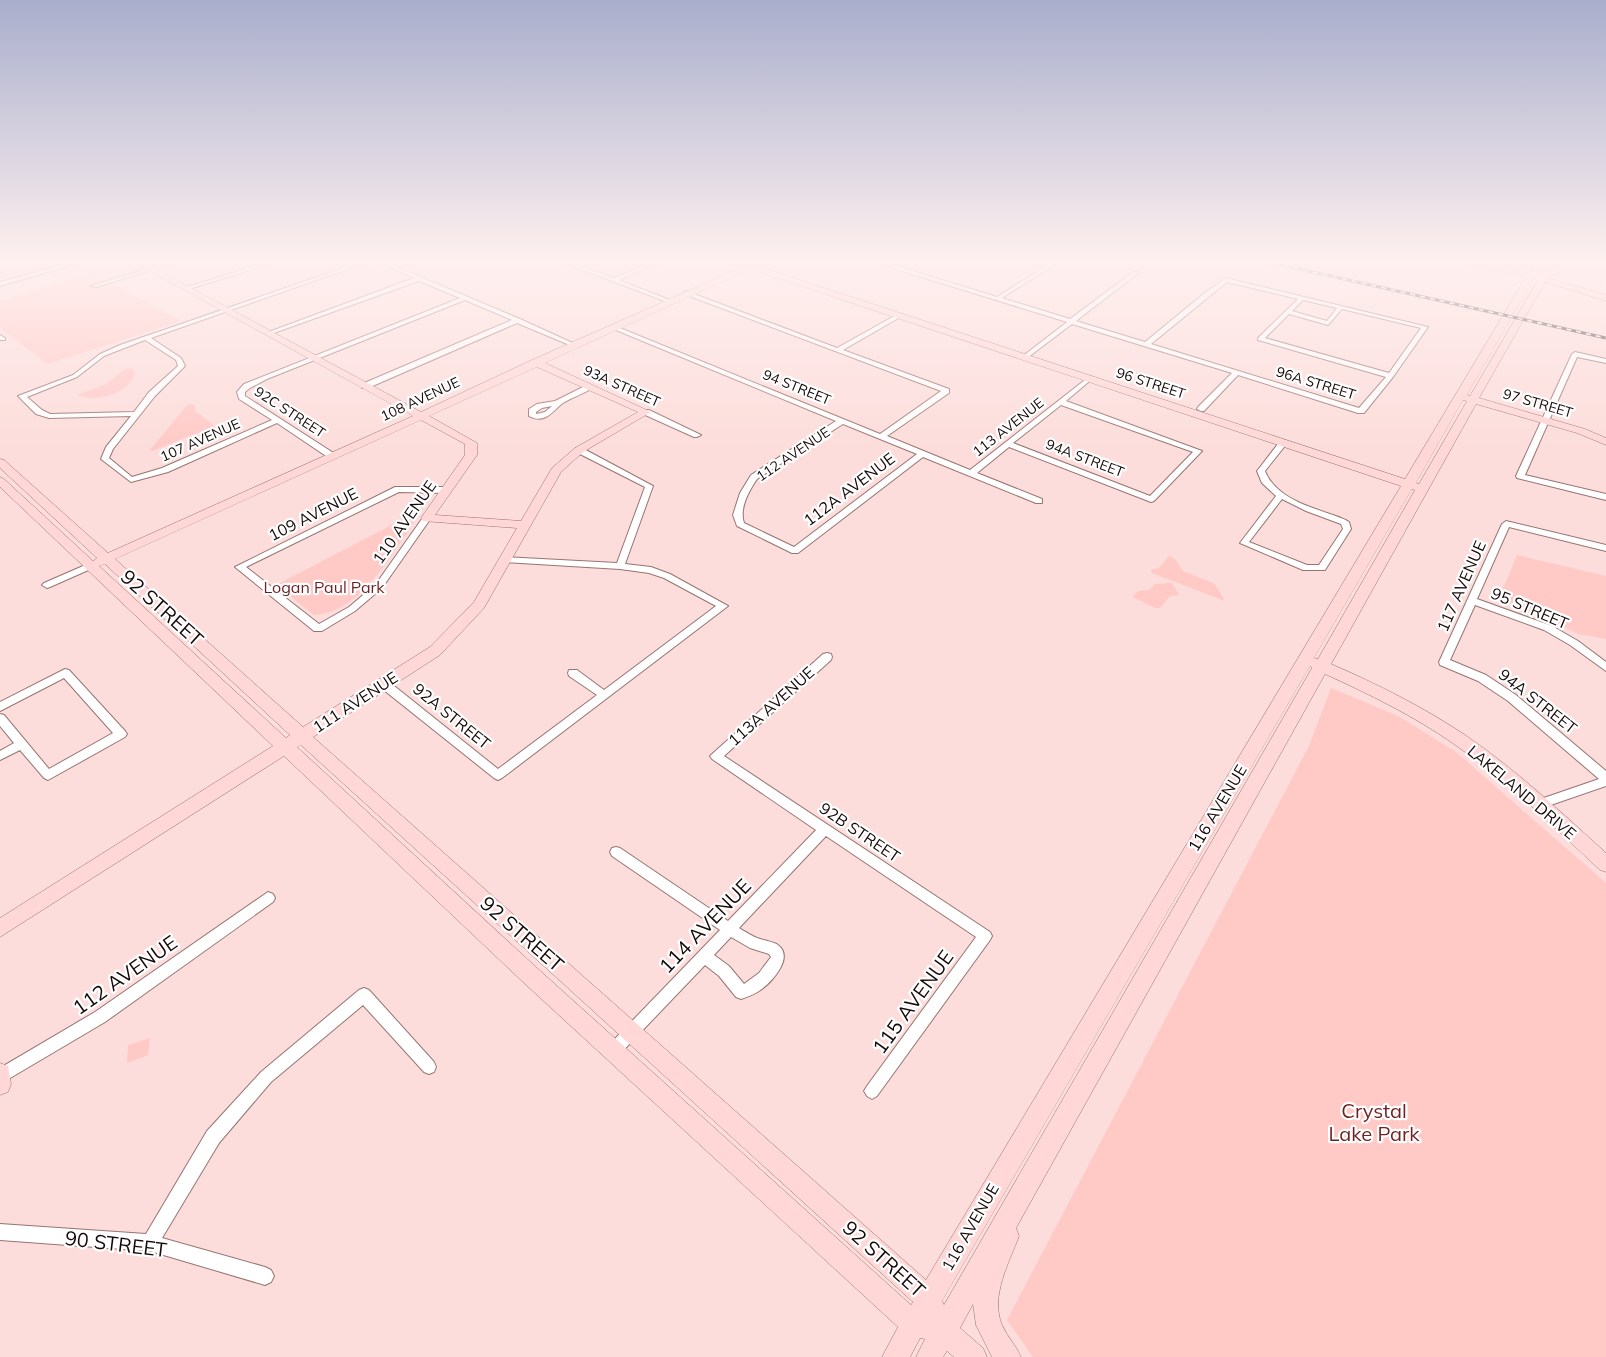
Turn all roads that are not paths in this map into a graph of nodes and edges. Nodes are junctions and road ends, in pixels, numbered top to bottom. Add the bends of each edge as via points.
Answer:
1 (183, 324) edge
2 (253, 324) edge
3 (293, 324) edge
4 (399, 324) edge
5 (508, 324) edge
6 (528, 324) edge
7 (619, 324) edge
8 (770, 324) edge
9 (883, 324) edge
10 (928, 324) edge
11 (1067, 324) edge
12 (1078, 324) edge
13 (1170, 324) edge
14 (1275, 324) edge
15 (1414, 324) edge
16 (1502, 324) edge
17 (1516, 324) edge
18 (613, 327) junction
19 (269, 333) junction
20 (145, 337) junction
21 (574, 345) junction
22 (1146, 345) junction
23 (838, 350) junction
24 (1025, 357) junction
25 (315, 358) junction
26 (1606, 361) edge
27 (535, 362) junction
28 (1236, 373) junction
29 (1391, 376) junction
30 (1090, 378) junction
31 (365, 386) junction
32 (590, 387) junction
33 (1460, 396) junction
34 (1473, 399) junction
35 (1061, 402) junction
36 (557, 403) dead end
37 (1201, 409) dead end
38 (646, 412) junction
39 (135, 414) junction
40 (420, 416) junction
41 (278, 420) junction
42 (843, 420) junction
43 (1546, 421) junction
44 (697, 435) dead end
45 (882, 436) junction
46 (1284, 442) junction
47 (1606, 442) edge
48 (1009, 444) junction
49 (579, 450) junction
50 (923, 453) junction
51 (332, 456) junction
52 (0, 462) edge
53 (971, 473) junction
54 (0, 481) edge
55 (1408, 484) junction
56 (1423, 489) junction
57 (447, 490) junction
58 (1280, 496) junction
59 (1606, 497) edge
60 (1039, 501) dead end
61 (427, 518) junction
62 (524, 525) junction
63 (1606, 548) edge
64 (795, 551) joint
65 (505, 560) junction
66 (98, 562) junction
67 (620, 566) junction
68 (47, 585) dead end
69 (1471, 600) junction
70 (318, 629) joint
71 (826, 657) dead end
72 (1444, 662) joint
73 (1314, 663) junction
74 (1606, 667) edge
75 (573, 673) dead end
76 (384, 684) junction
77 (603, 695) junction
78 (0, 707) edge
79 (0, 718) edge
80 (295, 741) junction
81 (22, 744) junction
82 (0, 756) edge
83 (716, 756) joint
84 (1606, 780) edge
85 (1539, 804) junction
86 (825, 828) junction
87 (616, 852) dead end
88 (1606, 864) edge
89 (268, 898) dead end
90 (0, 928) edge
91 (729, 929) junction
92 (985, 936) joint
93 (704, 956) junction
94 (632, 1031) junction
95 (613, 1051) junction
96 (429, 1067) dead end
97 (0, 1075) edge
98 (0, 1084) edge
99 (872, 1091) dead end
100 (1027, 1186) junction
101 (0, 1232) edge
102 (150, 1243) junction
103 (265, 1276) dead end
104 (928, 1299) junction
105 (914, 1324) junction
106 (944, 1331) junction
107 (895, 1357) edge
108 (929, 1357) edge
109 (974, 1357) edge
110 (1008, 1357) edge

1 - 20 street
2 - 19 main road
3 - 19 street
4 - 25 street
5 - 31 street
6 - 21 street
7 - 18 main road, 108 AVENUE
8 - 23 street
9 - 23 street
10 - 24 main road, 96 STREET
11 - 24 street
12 - 22 street, 96A STREET
13 - 22 street
14 - 29 street via 1260,339
15 - 29 street via 1425,327
16 - 33 main road, 116 AVENUE
17 - 34 main road, 116 AVENUE
18 - 21 main road, 108 AVENUE
18 - 42 street, 94 STREET
19 - 25 main road
20 - 39 street via 179,359 182,366
20 - 39 street via 107,352 75,376 22,396 49,417
21 - 27 main road, 108 AVENUE
22 - 28 street, 96A STREET
23 - 45 street via 946,391
24 - 30 main road, 96 STREET
25 - 31 main road
25 - 41 street, 92C STREET via 241,392 242,397
26 - 43 street via 1575,354
27 - 32 main road, 93A STREET
27 - 40 main road, 108 AVENUE
28 - 29 street, 96A STREET via 1361,411
28 - 37 street
30 - 35 street, 113 AVENUE
30 - 46 main road, 96 STREET
31 - 40 main road
32 - 36 street
32 - 38 main road, 93A STREET
33 - 34 main road, 97 STREET
33 - 55 main road, 116 AVENUE
34 - 43 main road, 97 STREET
34 - 56 main road, 116 AVENUE
35 - 48 street, 113 AVENUE
35 - 48 street, 94A STREET via 1198,451 1151,500
38 - 44 street, 93A STREET
38 - 49 main road, 111 AVENUE
39 - 41 street, 107 AVENUE via 105,459 131,480 165,470
40 - 51 main road, 108 AVENUE
40 - 57 main road, 110 AVENUE via 471,443 471,455
41 - 51 street, 92C STREET
42 - 45 street, 94 STREET
42 - 64 street, 112 AVENUE via 754,477 744,493 737,515 740,524
43 - 47 main road, 97 STREET
43 - 59 street via 1520,476
45 - 50 street, 94 STREET
46 - 55 main road, 96 STREET
46 - 58 street via 1261,471 1263,480
48 - 53 street, 113 AVENUE
49 - 62 main road, 111 AVENUE via 556,470
49 - 67 street via 649,486
50 - 53 street, 94 STREET
50 - 64 street, 112A AVENUE
51 - 66 main road, 108 AVENUE
52 - 66 main road, 92 STREET
53 - 60 street, 113 AVENUE
54 - 66 main road, 92 STREET
55 - 56 main road, 96 STREET
55 - 73 main road, 116 AVENUE
56 - 73 main road, 116 AVENUE
57 - 61 main road, 110 AVENUE
57 - 70 street, 109 AVENUE via 398,489 240,567
58 - 58 street via 1244,543 1306,568 1322,568 1347,529 1345,522
61 - 62 main road
61 - 70 street, 110 AVENUE via 379,586 352,609
62 - 65 main road, 111 AVENUE
63 - 69 street, 117 AVENUE via 1506,524
65 - 67 street
65 - 76 main road, 111 AVENUE via 479,605 435,651
66 - 68 street
66 - 80 main road, 92 STREET
67 - 77 street via 668,576 723,606
69 - 72 street, 117 AVENUE
69 - 74 street, 95 STREET via 1548,628
71 - 83 street, 113A AVENUE
72 - 84 street, 94A STREET via 1482,678 1512,698
73 - 85 main road, LAKELAND DRIVE via 1382,694 1443,729 1503,772
73 - 100 main road, 116 AVENUE
73 - 104 main road, 116 AVENUE via 1217,806
75 - 77 street
76 - 77 street, 92A STREET via 498,775
76 - 80 main road, 111 AVENUE
78 - 81 street via 65,673 121,735 48,775
79 - 81 street
80 - 90 main road, 111 AVENUE
80 - 94 main road, 92 STREET
80 - 95 main road, 92 STREET
81 - 82 street
83 - 86 street, 92B STREET
84 - 85 street
85 - 88 main road, LAKELAND DRIVE
86 - 91 street, 114 AVENUE
86 - 92 street, 92B STREET
87 - 91 street
89 - 97 street, 112 AVENUE via 100,1017
91 - 93 street, 114 AVENUE
91 - 93 street via 778,955 777,962 757,985 741,992 724,971
92 - 99 street, 115 AVENUE
93 - 94 street, 114 AVENUE
94 - 95 street, 114 AVENUE
94 - 104 main road, 92 STREET
95 - 105 main road, 92 STREET
96 - 102 street via 364,995 266,1077 213,1137
97 - 98 main road
100 - 106 main road, 116 AVENUE
100 - 110 main road via 985,1296 987,1324
101 - 102 street, 90 STREET
102 - 103 street, 90 STREET
104 - 105 main road, 116 AVENUE
104 - 106 main road, 92 STREET
105 - 106 main road, 92 STREET
105 - 107 main road, 116 AVENUE
106 - 108 main road, 116 AVENUE
106 - 109 main road

